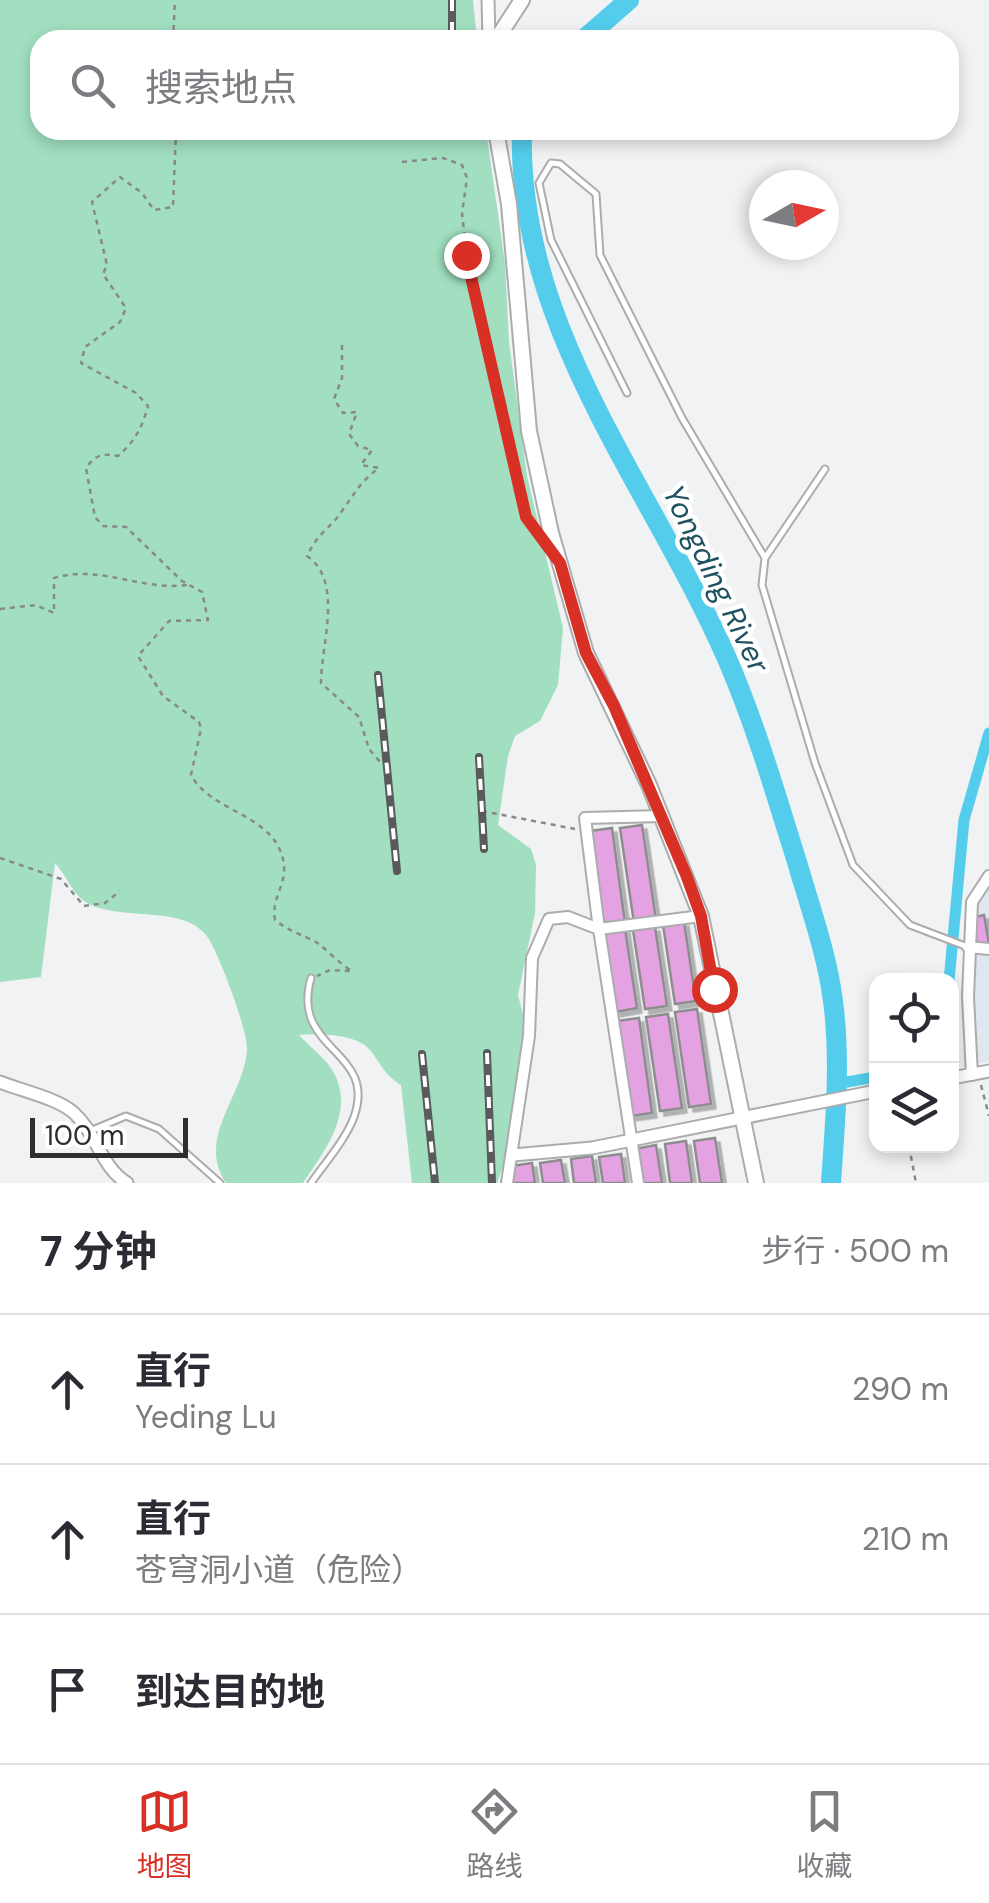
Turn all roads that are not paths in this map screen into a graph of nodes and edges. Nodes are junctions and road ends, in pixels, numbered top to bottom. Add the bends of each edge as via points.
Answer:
1 (488, 0) edge
2 (522, 0) edge
3 (492, 30) edge
4 (500, 30) edge
5 (498, 140) edge
6 (627, 394) dead end
7 (825, 469) dead end
8 (765, 558) junction
9 (662, 816) junction
10 (989, 876) edge
11 (701, 916) junction
12 (599, 929) junction
13 (963, 945) junction
14 (989, 949) edge
15 (311, 978) road end
16 (980, 1073) edge
17 (0, 1082) edge
18 (869, 1092) edge
19 (746, 1115) junction
20 (90, 1131) junction
21 (632, 1140) junction
22 (513, 1155) junction
23 (127, 1183) edge
24 (220, 1183) edge
25 (311, 1183) edge
26 (507, 1183) edge
27 (638, 1183) edge
28 (756, 1183) edge

1 - 3 street
2 - 4 main road
5 - 9 main road via 529,431 560,563 586,653
6 - 8 lane via 551,240 538,183 551,163 596,194 600,255 682,418
7 - 8 lane
8 - 13 lane via 762,585 853,866 910,925
9 - 11 main road
9 - 12 street via 585,818
10 - 13 street via 972,902
11 - 12 street
11 - 19 main road
12 - 21 street
12 - 22 street via 568,917 549,919 532,958
13 - 14 street
13 - 16 street
15 - 25 lane via 304,1001 312,1028 348,1060 358,1096 354,1118
17 - 20 street via 72,1111
18 - 19 street
19 - 21 street
19 - 28 main road
20 - 23 street via 113,1174
20 - 24 lane via 126,1116 159,1129
21 - 22 street
21 - 27 street
22 - 26 street

